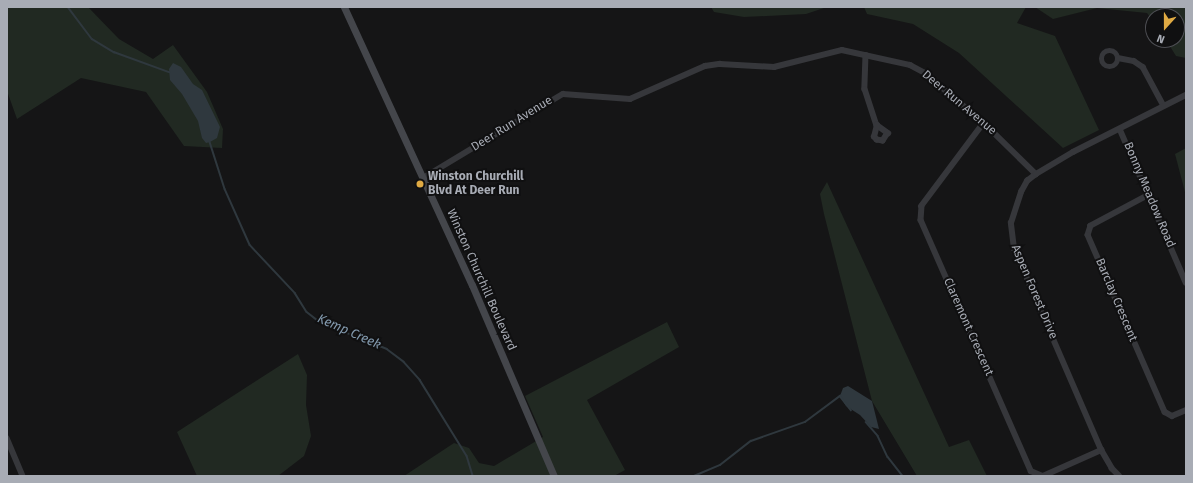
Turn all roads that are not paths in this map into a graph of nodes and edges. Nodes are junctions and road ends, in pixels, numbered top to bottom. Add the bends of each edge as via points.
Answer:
1 (344, 7) edge
2 (866, 55) junction
3 (1118, 58) dead end
4 (1186, 95) edge
5 (1164, 106) junction
6 (984, 123) junction
7 (878, 125) dead end
8 (1120, 129) junction
9 (1036, 174) junction
10 (423, 178) junction
11 (1149, 195) junction
12 (1186, 282) edge
13 (1186, 410) edge
14 (7, 438) edge
15 (1101, 450) junction
16 (23, 476) edge
17 (554, 476) edge
18 (1119, 476) edge

1 - 10 main road, Winston Churchill Boulevard
2 - 6 street, Deer Run Avenue via 916,68
2 - 7 street via 865,89
2 - 10 street, Deer Run Avenue via 842,50 774,67 720,64 705,66 630,99 563,94
3 - 5 street via 1134,61 1143,67
4 - 5 street, Aspen Forest Drive
5 - 8 street, Aspen Forest Drive
6 - 9 street, Deer Run Avenue
6 - 15 street, Claremont Crescent via 922,206 921,220 1031,471 1043,476
8 - 9 street, Aspen Forest Drive
8 - 11 street, Bonny Meadow Road
9 - 15 street, Aspen Forest Drive via 1027,181 1017,200 1011,223 1011,238
10 - 17 main road, Winston Churchill Boulevard via 472,284
11 - 12 street, Bonny Meadow Road
11 - 13 street, Barclay Crescent via 1091,226 1088,235 1165,412 1172,416
14 - 16 street
15 - 18 street, Aspen Forest Drive

